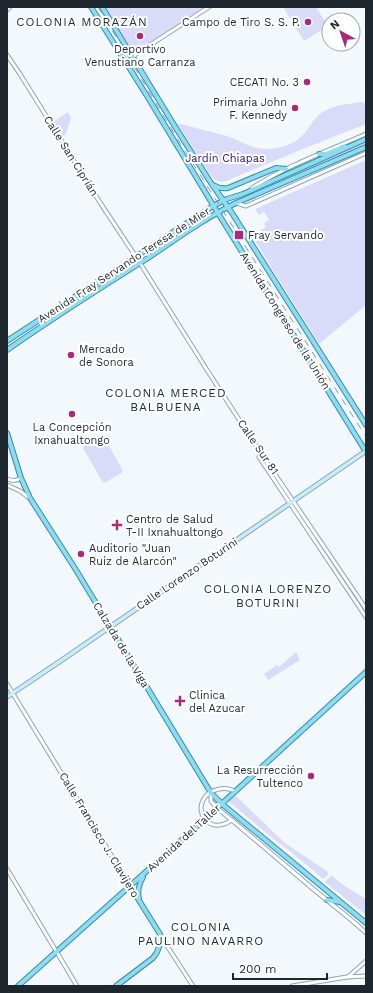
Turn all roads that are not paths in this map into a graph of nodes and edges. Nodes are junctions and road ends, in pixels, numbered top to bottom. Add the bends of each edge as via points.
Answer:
1 (10, 7) edge
2 (91, 7) edge
3 (102, 7) edge
4 (209, 7) edge
5 (7, 10) edge
6 (7, 55) edge
7 (133, 57) junction
8 (127, 64) junction
9 (147, 96) junction
10 (159, 100) junction
11 (366, 134) edge
12 (366, 138) edge
13 (366, 147) edge
14 (310, 153) dead end
15 (366, 153) edge
16 (319, 154) junction
17 (312, 158) junction
18 (316, 162) junction
19 (319, 168) junction
20 (286, 169) junction
21 (211, 183) junction
22 (243, 194) junction
23 (224, 201) junction
24 (236, 203) junction
25 (214, 206) junction
26 (228, 207) junction
27 (218, 213) junction
28 (136, 257) junction
29 (140, 263) junction
30 (7, 341) edge
31 (7, 350) edge
32 (366, 425) edge
33 (7, 433) edge
34 (366, 451) edge
35 (259, 457) dead end
36 (22, 478) junction
37 (7, 479) edge
38 (7, 486) edge
39 (30, 498) junction
40 (292, 502) junction
41 (366, 609) edge
42 (366, 617) edge
43 (110, 627) junction
44 (366, 672) edge
45 (7, 684) edge
46 (13, 694) junction
47 (7, 698) edge
48 (235, 792) junction
49 (210, 793) junction
50 (222, 804) junction
51 (217, 808) junction
52 (205, 819) junction
53 (232, 820) junction
54 (7, 869) edge
55 (146, 873) junction
56 (130, 886) junction
57 (327, 900) junction
58 (342, 902) junction
59 (141, 903) junction
60 (366, 923) edge
61 (366, 933) edge
62 (160, 934) junction
63 (57, 952) junction
64 (366, 961) edge
65 (366, 976) edge
66 (348, 977) junction
67 (18, 986) edge
68 (77, 986) edge
69 (116, 986) edge
70 (193, 986) edge
71 (292, 986) edge

1 - 5 street
2 - 8 main road, Avenida Congreso de la Unión
3 - 7 main road, Avenida Congreso de la Unión
4 - 7 street
6 - 28 street, Calle San Ciprián
7 - 8 street
7 - 10 main road, Avenida Congreso de la Unión
8 - 9 main road, Avenida Congreso de la Unión
9 - 10 main road
9 - 25 main road, Avenida Congreso de la Unión
10 - 21 main road, Avenida Congreso de la Unión
11 - 16 street, Avenida Fray Servando Teresa de Mier
12 - 16 main road via 326,154
12 - 18 main road, Avenida Fray Servando Teresa de Mier
13 - 19 main road, Avenida Fray Servando Teresa de Mier
14 - 17 street
15 - 24 street, Avenida Fray Servando Teresa de Mier via 246,206
16 - 17 street, Avenida Fray Servando Teresa de Mier
17 - 20 street, Avenida Fray Servando Teresa de Mier
18 - 19 main road
18 - 22 main road, Avenida Fray Servando Teresa de Mier
19 - 24 main road, Avenida Fray Servando Teresa de Mier
20 - 21 main road via 276,168 228,188 220,188
20 - 22 street, Avenida Fray Servando Teresa de Mier
21 - 23 main road, Avenida Congreso de la Unión
22 - 23 main road, Avenida Fray Servando Teresa de Mier
23 - 25 main road, Avenida Fray Servando Teresa de Mier
23 - 26 main road, Avenida Congreso de la Unión
24 - 26 main road, Avenida Fray Servando Teresa de Mier
25 - 27 main road, Avenida Congreso de la Unión
25 - 28 main road, Avenida Fray Servando Teresa de Mier
26 - 27 main road, Avenida Fray Servando Teresa de Mier
26 - 32 main road, Avenida Congreso de la Unión
27 - 29 main road, Avenida Fray Servando Teresa de Mier
27 - 34 main road, Avenida Congreso de la Unión
28 - 30 main road, Avenida Fray Servando Teresa de Mier
29 - 31 main road, Avenida Fray Servando Teresa de Mier
29 - 40 street, Calle Sur 81
33 - 36 main road, Calzada de la Viga
34 - 40 main road, Calle Lorenzo Boturini
35 - 40 street, Calle Sur 81
36 - 37 street via 17,481
36 - 39 main road, Calzada de la Viga
38 - 39 street, Calzada de la Viga
39 - 43 main road, Calzada de la Viga
40 - 41 street, Calle Sur 81
40 - 42 street, Calle Sur 81
40 - 43 main road, Calle Lorenzo Boturini
43 - 46 main road, Calle Lorenzo Boturini
43 - 49 main road, Calzada de la Viga
44 - 48 main road, Avenida del Taller
45 - 46 street, Calle Francisco J. Clavijero
46 - 47 main road, Calle Lorenzo Boturini
46 - 56 street, Calle Francisco J. Clavijero
48 - 49 street via 223,788
48 - 50 main road, Avenida del Taller
49 - 50 main road, Calzada de la Viga
49 - 51 street, Calzada de la Viga via 211,801
49 - 52 street via 204,799 201,808
50 - 51 main road, Avenida del Taller
50 - 58 main road, Calzada de la Viga
51 - 52 main road, Avenida del Taller
51 - 53 street, Calzada de la Viga
52 - 53 street via 213,825
52 - 55 main road, Avenida del Taller
53 - 57 street, Calzada de la Viga
54 - 63 street
55 - 56 main road, Avenida del Taller
55 - 59 main road via 138,887
56 - 59 main road, Calle Francisco J. Clavijero
56 - 63 main road, Avenida del Taller
57 - 58 main road
57 - 61 street, Calzada de la Viga
58 - 60 main road, Calzada de la Viga
59 - 62 main road, Calle Francisco J. Clavijero
62 - 69 main road via 156,955
62 - 70 street, Calle Francisco J. Clavijero
63 - 67 main road, Avenida del Taller
63 - 68 street
64 - 66 street
65 - 66 street
66 - 71 street

